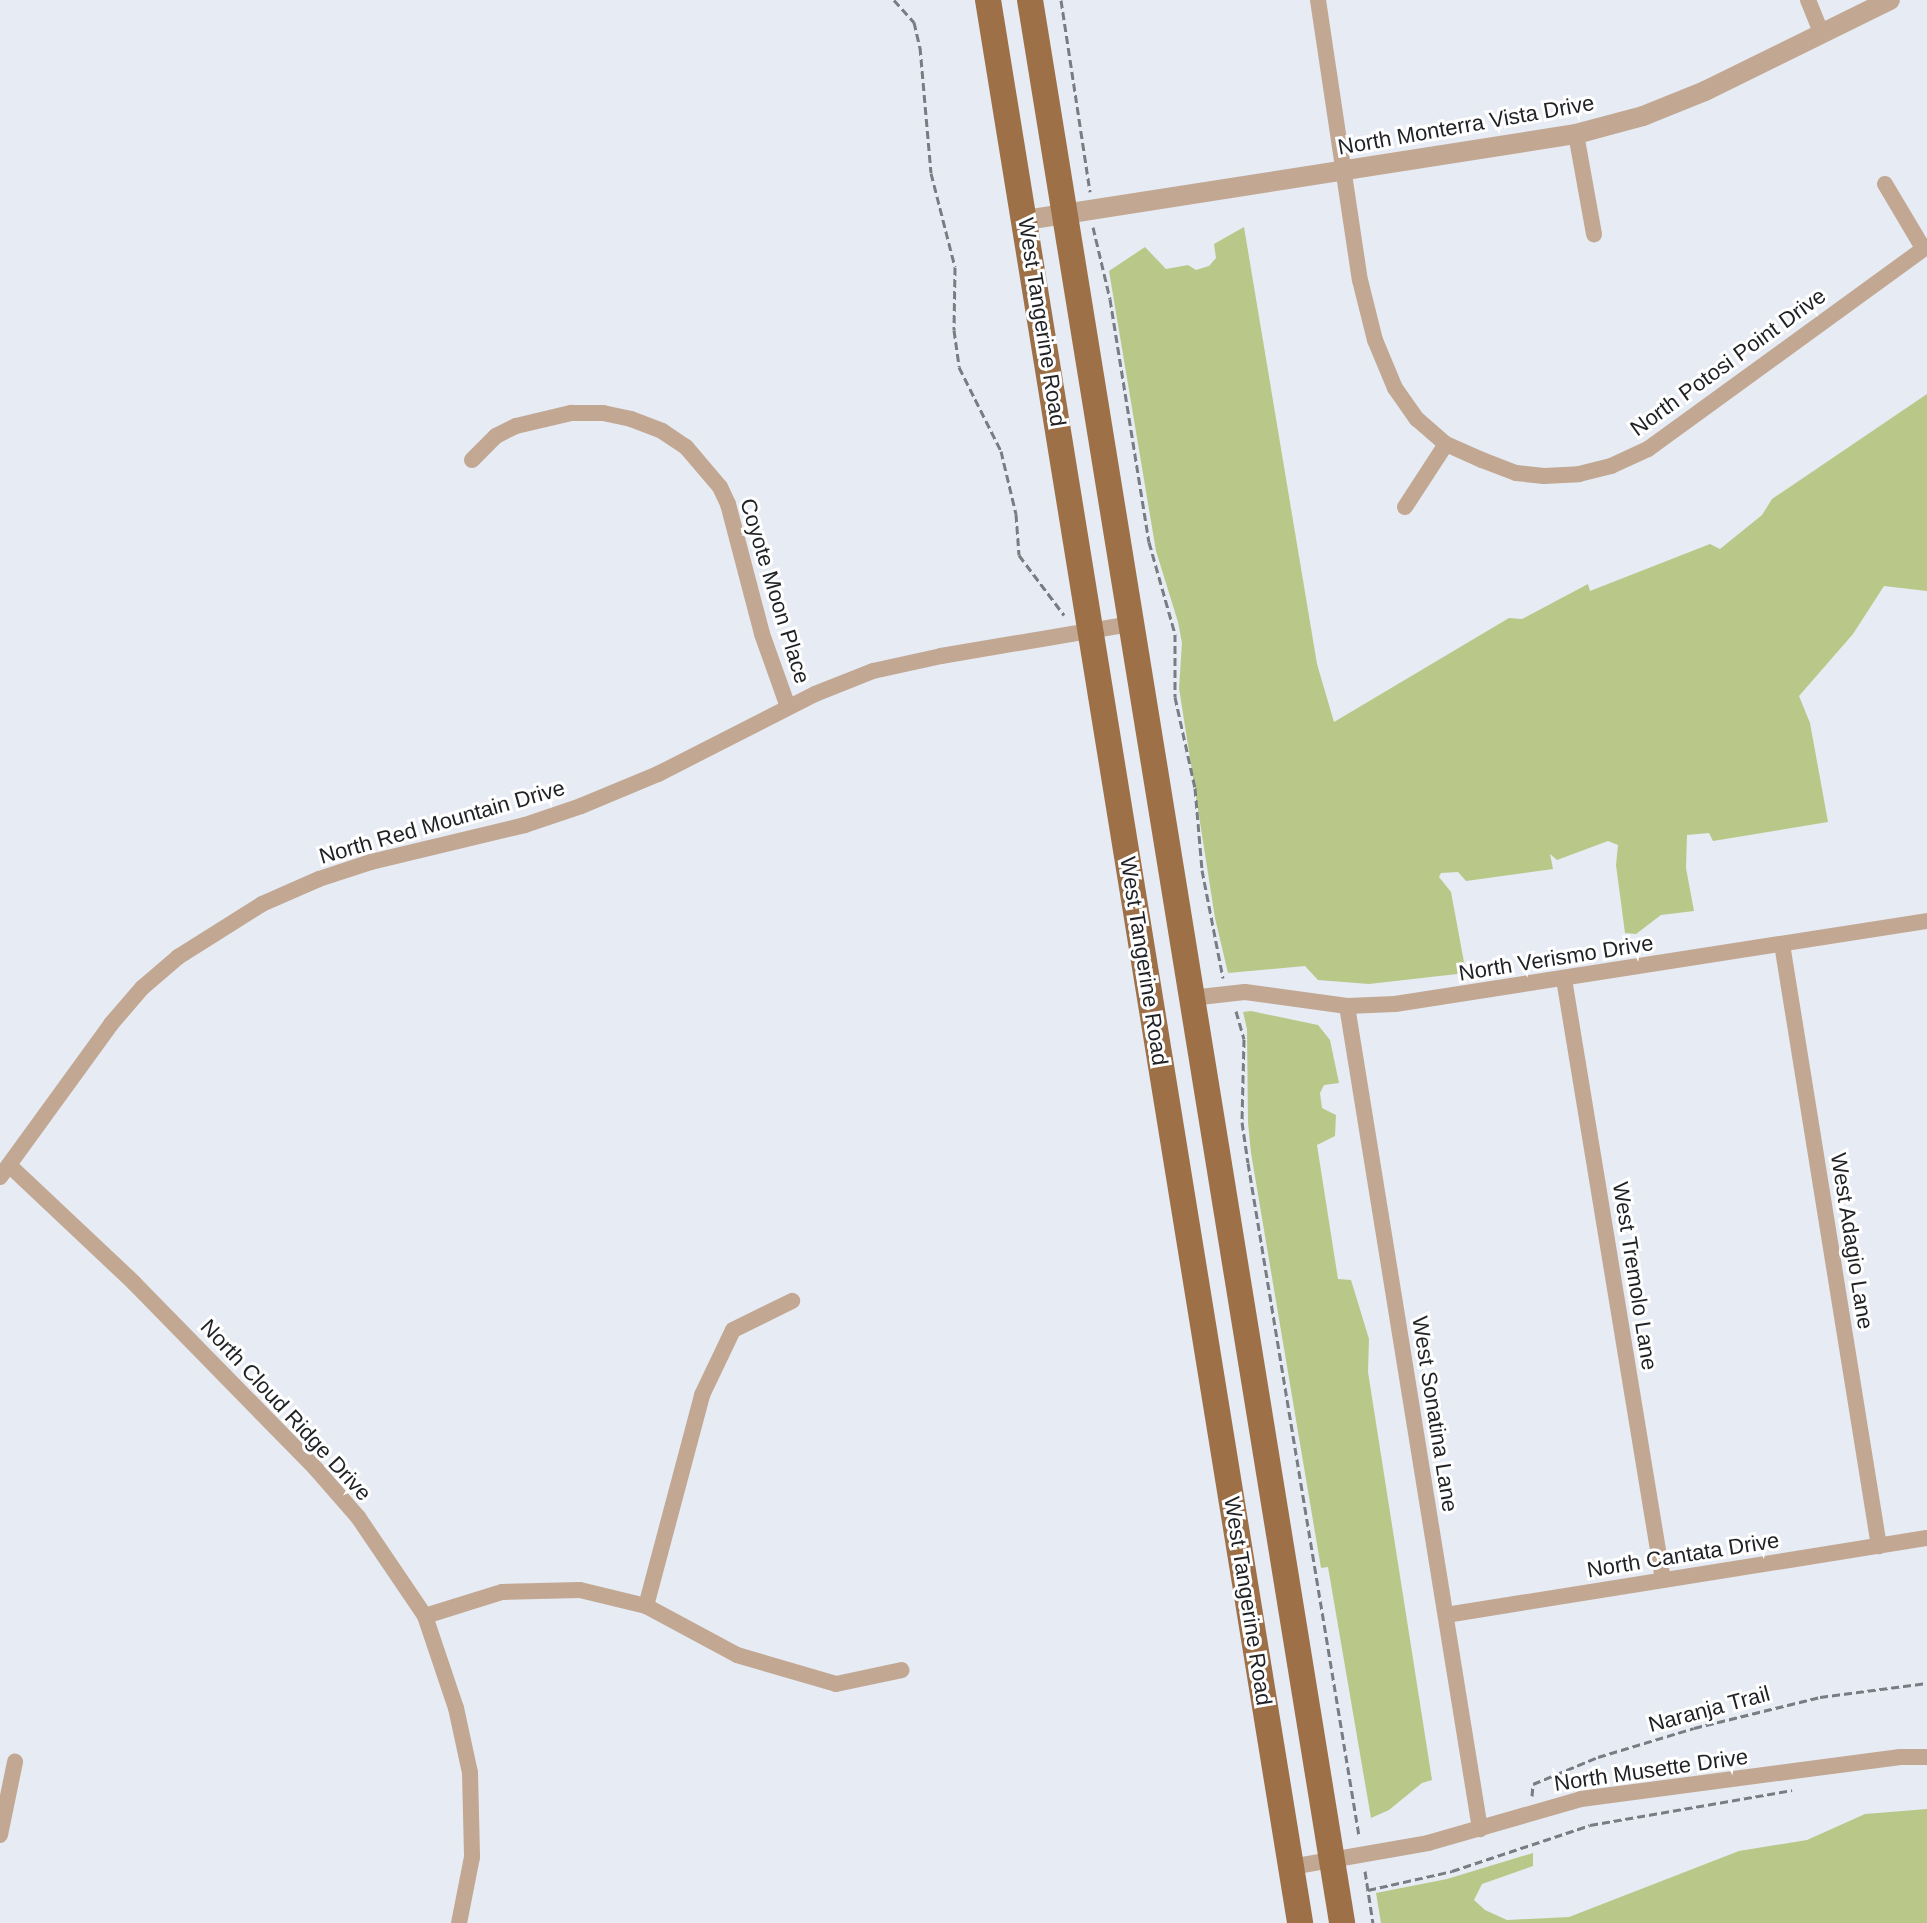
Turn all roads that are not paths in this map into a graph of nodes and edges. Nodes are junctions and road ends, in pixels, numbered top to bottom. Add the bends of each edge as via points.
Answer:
1 (988, 0) edge
2 (1030, 0) edge
3 (1318, 0) edge
4 (1808, 0) edge
5 (1890, 0) edge
6 (1822, 34) junction
7 (1576, 134) junction
8 (1343, 171) junction
9 (1885, 184) dead end
10 (1079, 211) junction
11 (1026, 220) junction
12 (1594, 234) dead end
13 (1925, 247) edge
14 (1446, 444) junction
15 (472, 460) dead end
16 (1405, 507) dead end
17 (1131, 624) junction
18 (1082, 632) junction
19 (788, 707) junction
20 (1927, 921) edge
21 (1782, 944) junction
22 (1564, 979) junction
23 (1191, 998) junction
24 (1347, 1006) junction
25 (4, 1171) edge
26 (792, 1301) dead end
27 (1927, 1538) edge
28 (1879, 1546) junction
29 (1663, 1580) junction
30 (646, 1606) junction
31 (1446, 1615) junction
32 (425, 1616) junction
33 (902, 1670) dead end
34 (1927, 1757) edge
35 (15, 1762) dead end
36 (1480, 1829) junction
37 (0, 1835) edge
38 (1332, 1861) junction
39 (1291, 1867) junction
40 (459, 1923) edge
41 (1300, 1923) edge
42 (1342, 1923) edge

1 - 11 main road, West Tangerine Road
2 - 10 main road, West Tangerine Road
3 - 8 street, North Potosi Point Drive
4 - 6 street
5 - 6 street, North Monterra Vista Drive
6 - 7 street, North Monterra Vista Drive via 1705,91 1643,116
7 - 8 street, North Monterra Vista Drive
7 - 12 street
8 - 10 street, North Monterra Vista Drive
8 - 14 street, North Potosi Point Drive via 1375,340 1402,398
9 - 13 street
10 - 11 street, North Monterra Vista Drive
10 - 17 main road, West Tangerine Road
11 - 18 main road, West Tangerine Road
13 - 14 street, North Potosi Point Drive via 1648,449 1611,466 1568,475 1516,473
14 - 16 street
15 - 19 street, Coyote Moon Place via 496,436 516,426 571,413 631,419 686,447 728,504 762,634
17 - 18 street, North Red Mountain Drive
17 - 23 main road, West Tangerine Road
18 - 19 street, North Red Mountain Drive via 891,666
18 - 39 main road, West Tangerine Road
19 - 25 street, North Red Mountain Drive via 581,806 319,879 222,927 142,988
20 - 21 street, North Verismo Drive
21 - 22 street, North Verismo Drive
21 - 28 street, West Adagio Lane
22 - 24 street, North Verismo Drive via 1416,1002
22 - 29 street, West Tremolo Lane
23 - 24 street, North Verismo Drive via 1245,992
23 - 38 main road, West Tangerine Road
24 - 31 street, West Sonatina Lane
25 - 32 street, North Cloud Ridge Drive via 134,1283 316,1469 358,1517
26 - 30 street via 733,1330 702,1395
27 - 28 street, North Cantata Drive
28 - 29 street, North Cantata Drive
29 - 31 street, North Cantata Drive
30 - 32 street via 580,1590 502,1592
30 - 33 street via 737,1655 836,1684
31 - 36 street, West Sonatina Lane
32 - 40 street, North Cloud Ridge Drive via 456,1708 470,1773 472,1857
34 - 36 street, North Musette Drive via 1581,1799
35 - 37 street
36 - 38 street, North Musette Drive
38 - 39 street, North Musette Drive
38 - 42 main road, West Tangerine Road
39 - 41 main road, West Tangerine Road

